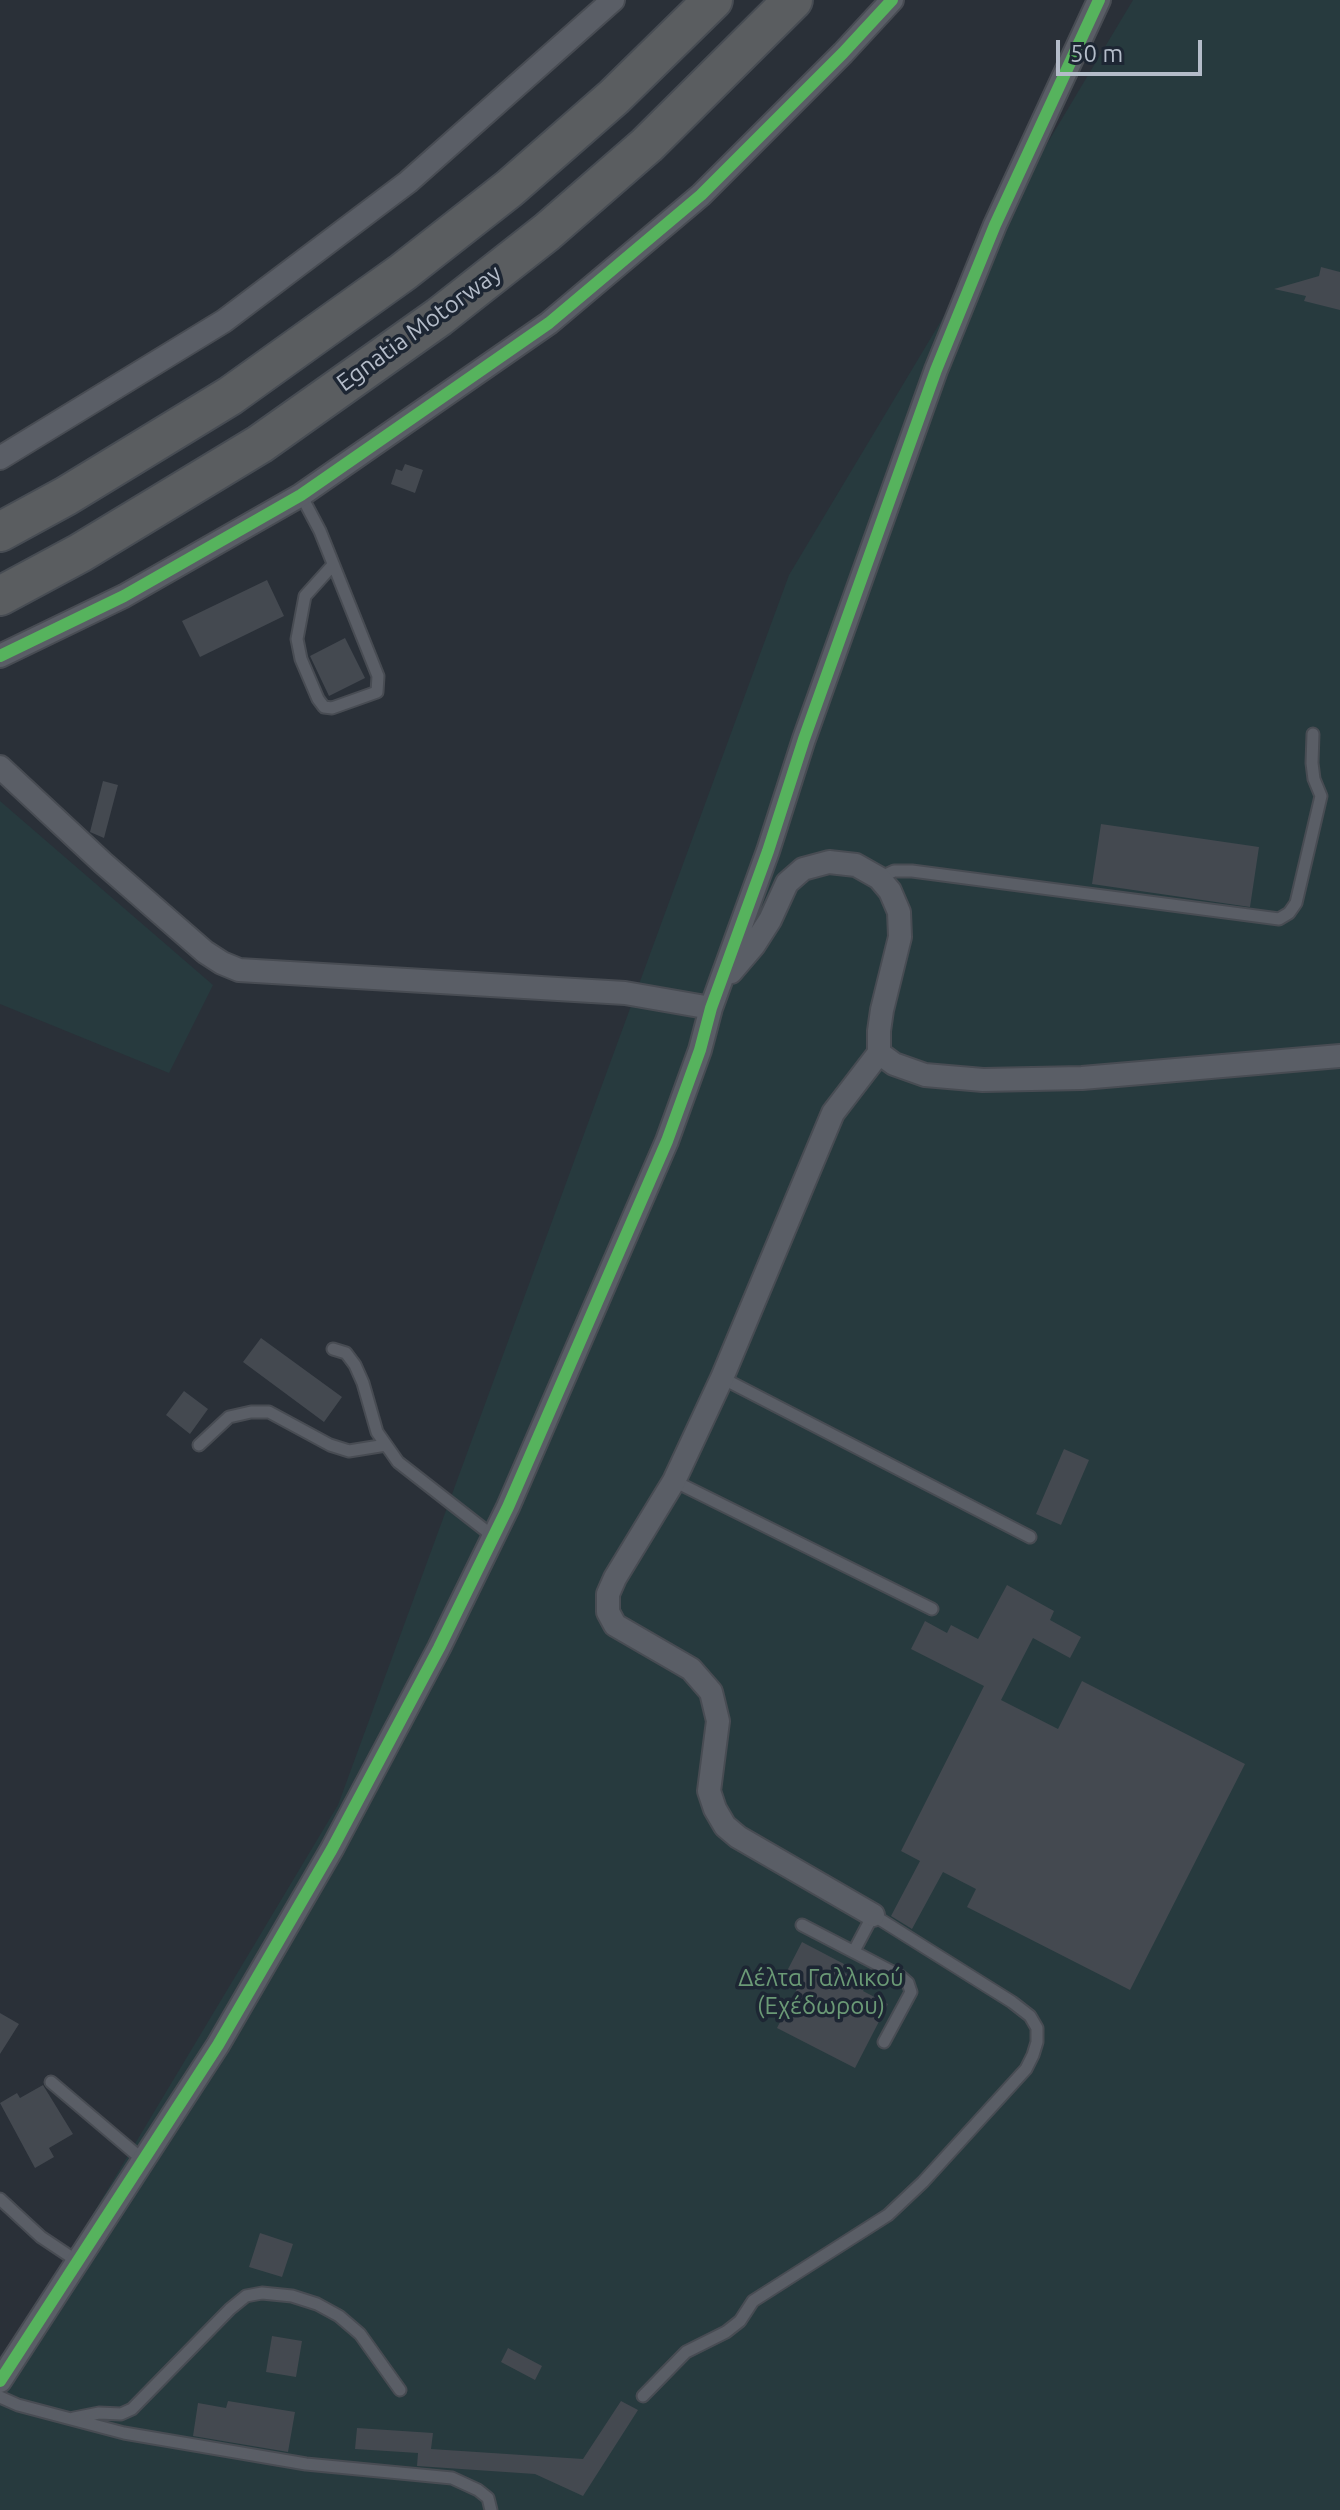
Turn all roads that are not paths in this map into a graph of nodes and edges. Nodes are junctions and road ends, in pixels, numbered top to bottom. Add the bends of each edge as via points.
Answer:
1 (613, 0) edge
2 (713, 0) edge
3 (793, 0) edge
4 (892, 0) edge
5 (1099, 0) edge
6 (0, 458) edge
7 (301, 495) junction
8 (0, 532) edge
9 (332, 566) junction
10 (0, 596) edge
11 (0, 656) edge
12 (1313, 734) dead end
13 (0, 767) edge
14 (879, 878) junction
15 (721, 982) junction
16 (711, 1008) junction
17 (879, 1053) junction
18 (1340, 1056) edge
19 (333, 1349) dead end
20 (722, 1378) junction
21 (199, 1445) dead end
22 (386, 1445) junction
23 (674, 1481) junction
24 (494, 1537) junction
25 (1030, 1537) dead end
26 (932, 1609) dead end
27 (873, 1915) junction
28 (802, 1925) dead end
29 (854, 1951) junction
30 (884, 2042) dead end
31 (51, 2082) dead end
32 (143, 2160) junction
33 (0, 2199) edge
34 (77, 2261) junction
35 (0, 2381) edge
36 (400, 2390) dead end
37 (643, 2396) dead end
38 (0, 2397) edge
39 (70, 2419) junction
40 (491, 2510) edge

1 - 6 street via 408,182 224,321
2 - 8 highway via 614,97 403,272 230,396
3 - 10 highway, Egnatia Motorway via 647,145 439,317 260,444
4 - 7 street via 701,195 549,323
5 - 15 street via 995,225 936,370
7 - 9 lane
7 - 11 street via 124,596
9 - 9 lane via 379,685 371,695 332,708 318,699 297,639 305,596
12 - 14 lane via 1313,771 1321,796 1296,903 1279,919 912,871
13 - 16 street via 205,952 239,970 625,993
14 - 15 street via 856,865 829,862 803,869 787,883 754,945
14 - 17 street via 899,912 900,937 882,1010
15 - 16 street
16 - 24 street via 667,1141
17 - 18 street via 925,1075 983,1080 1082,1078
17 - 20 street via 833,1113
19 - 22 lane via 346,1353 355,1365
20 - 23 street
20 - 25 lane
21 - 22 lane via 229,1417 269,1412 349,1451
22 - 24 lane via 398,1462
23 - 26 lane
23 - 27 street via 615,1578 608,1612 615,1625 691,1669 711,1692 718,1721 709,1791 725,1826
24 - 32 street via 332,1849 218,2045
27 - 29 lane
27 - 37 lane via 1030,2016 1037,2028 1033,2055 1026,2069 888,2215 753,2301 740,2321 686,2352
28 - 29 lane
29 - 30 lane via 900,1976 911,1992
31 - 32 lane
32 - 34 street
33 - 34 lane
34 - 35 street
36 - 39 lane via 360,2334 339,2316 292,2296 262,2293 246,2296 230,2309 132,2409
38 - 39 lane
39 - 40 lane via 306,2464 452,2478 488,2498

